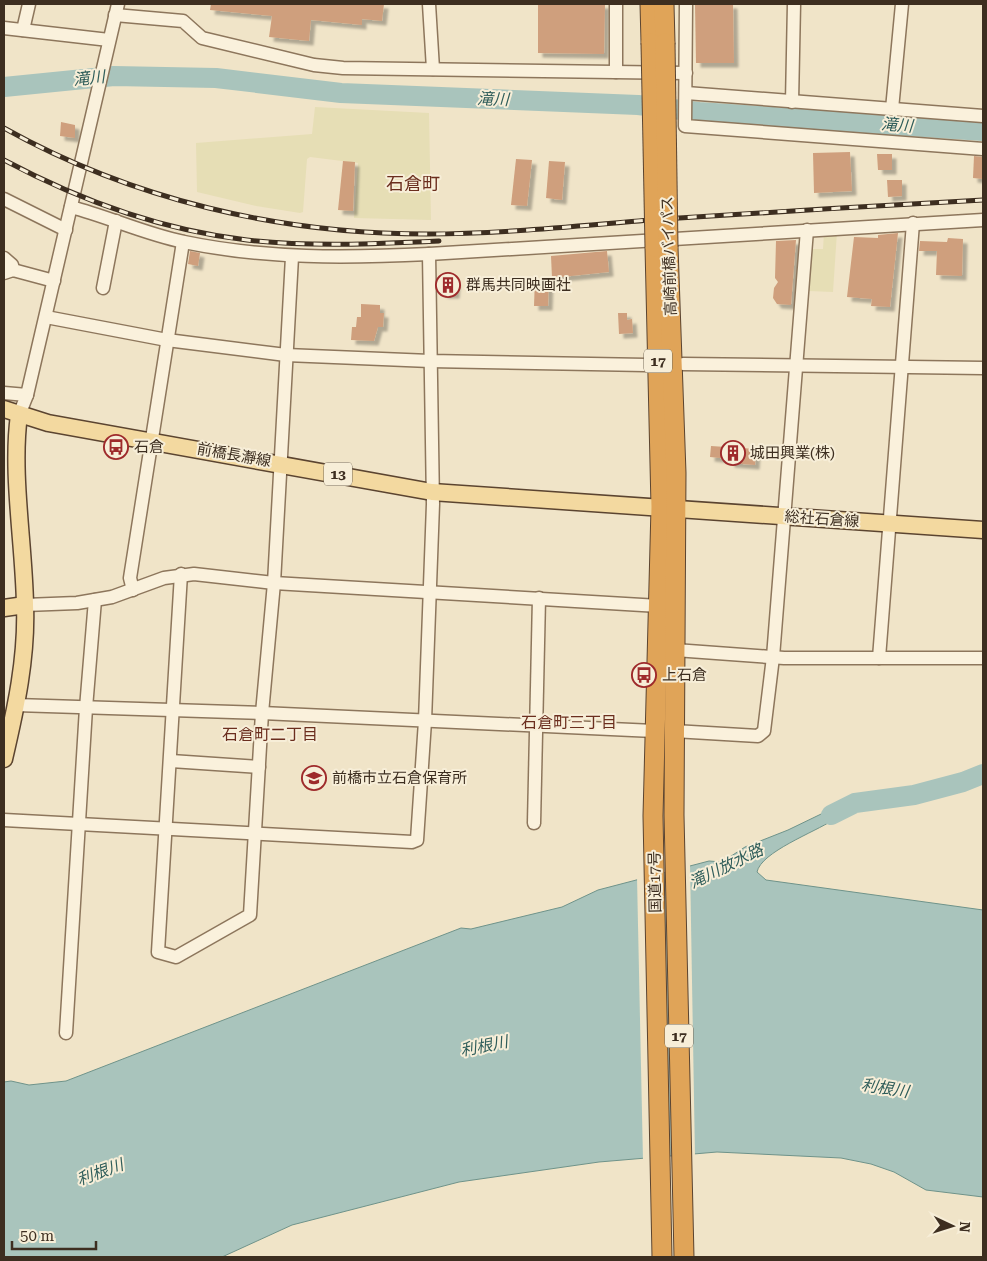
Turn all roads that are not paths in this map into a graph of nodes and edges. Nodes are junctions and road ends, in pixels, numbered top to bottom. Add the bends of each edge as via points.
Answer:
1 (29, 4) edge
2 (429, 4) edge
3 (616, 4) edge
4 (650, 4) edge
5 (664, 4) edge
6 (686, 4) edge
7 (794, 4) edge
8 (902, 4) edge
9 (116, 10) edge
10 (4, 28) edge
11 (23, 30) junction
12 (109, 40) junction
13 (658, 43) junction
14 (433, 69) junction
15 (616, 72) junction
16 (686, 73) junction
17 (686, 96) junction
18 (792, 102) junction
19 (892, 110) junction
20 (983, 116) edge
21 (983, 149) edge
22 (4, 199) edge
23 (71, 207) junction
24 (983, 220) edge
25 (116, 221) junction
26 (913, 223) junction
27 (66, 230) junction
28 (807, 230) junction
29 (183, 242) junction
30 (430, 254) junction
31 (292, 256) junction
32 (4, 258) edge
33 (8, 272) edge
34 (54, 281) junction
35 (103, 288) dead end
36 (46, 317) junction
37 (167, 340) junction
38 (286, 355) junction
39 (430, 362) junction
40 (683, 364) dead end
41 (646, 365) dead end
42 (797, 366) junction
43 (902, 367) junction
44 (983, 368) edge
45 (4, 393) edge
46 (27, 394) junction
47 (12, 412) edge
48 (150, 441) junction
49 (280, 463) junction
50 (432, 492) junction
51 (668, 507) junction
52 (785, 516) junction
53 (889, 524) junction
54 (983, 530) edge
55 (181, 574) junction
56 (274, 582) junction
57 (133, 590) junction
58 (430, 592) junction
59 (539, 598) junction
60 (96, 600) junction
61 (26, 605) junction
62 (659, 606) junction
63 (4, 608) edge
64 (675, 650) junction
65 (773, 657) junction
66 (879, 658) junction
67 (983, 658) edge
68 (16, 705) junction
69 (86, 708) junction
70 (174, 711) junction
71 (262, 713) junction
72 (425, 721) junction
73 (536, 726) junction
74 (654, 731) junction
75 (674, 731) junction
76 (4, 759) edge
77 (171, 761) junction
78 (259, 767) junction
79 (4, 820) edge
80 (534, 823) dead end
81 (79, 824) junction
82 (166, 829) junction
83 (255, 834) junction
84 (66, 1033) dead end
85 (662, 1257) edge
86 (684, 1257) edge

1 - 11 street
2 - 14 street
3 - 15 street
4 - 13 highway, 高崎前橋バイパス / 17
5 - 13 highway, 高崎前橋バイパス / 17
6 - 16 street
7 - 18 street
8 - 19 street
9 - 12 street
9 - 14 street via 183,21 202,38 314,64 343,68
10 - 11 street
11 - 12 street
12 - 23 street
13 - 51 highway, 高崎前橋バイパス / 17, bridge
14 - 15 street
15 - 16 street
16 - 17 street
17 - 18 street
17 - 21 street via 685,126
18 - 19 street
19 - 20 street
22 - 27 street
23 - 25 street
23 - 27 street
24 - 26 street
25 - 29 street
25 - 35 street
26 - 28 street
26 - 43 street
27 - 34 street
28 - 30 street
28 - 42 street
29 - 31 street
29 - 37 street
30 - 31 street via 352,258
30 - 39 street
31 - 38 street
32 - 33 street via 12,265
33 - 34 street
34 - 36 street
36 - 37 street
36 - 46 street
37 - 38 street
37 - 48 street
38 - 39 street
38 - 49 street
39 - 41 street
39 - 50 street
40 - 42 street
42 - 43 street
42 - 52 street
43 - 44 street
43 - 53 street
45 - 46 street
46 - 47 street
47 - 48 main road, 前橋長瀞線 / 13 via 48,423
47 - 61 main road
48 - 49 main road, 前橋長瀞線 / 13
48 - 57 street via 130,578
49 - 50 main road, 前橋長瀞線 / 13
49 - 56 street
50 - 51 main road, 前橋長瀞線 / 13
50 - 58 street
51 - 52 main road, 総社石倉線
51 - 62 highway, 国道17号 / 17
51 - 64 highway, 国道17号 / 17
52 - 53 main road, 総社石倉線
52 - 65 street
53 - 54 main road, 総社石倉線
53 - 66 street
55 - 56 street
55 - 57 street
55 - 70 street
56 - 58 street
56 - 71 street
57 - 60 street
58 - 59 street
58 - 72 street
59 - 62 street
59 - 73 street
60 - 61 street
60 - 69 street
61 - 63 main road
61 - 68 main road
62 - 74 highway, 国道17号 / 17
64 - 65 street
64 - 75 highway, 国道17号 / 17
65 - 66 street
65 - 75 street via 761,735
66 - 67 street
68 - 69 street
68 - 76 main road
69 - 70 street
69 - 81 street
70 - 71 street
70 - 77 street
71 - 72 street
71 - 78 street
72 - 73 street
72 - 83 street via 417,840
73 - 74 street
73 - 80 street
74 - 85 highway, 国道17号 / 17
75 - 86 highway, 国道17号 / 17
77 - 78 street
77 - 82 street
78 - 83 street
79 - 81 street
81 - 82 street
81 - 84 street
82 - 83 street
82 - 83 street via 158,952 176,957 250,915

